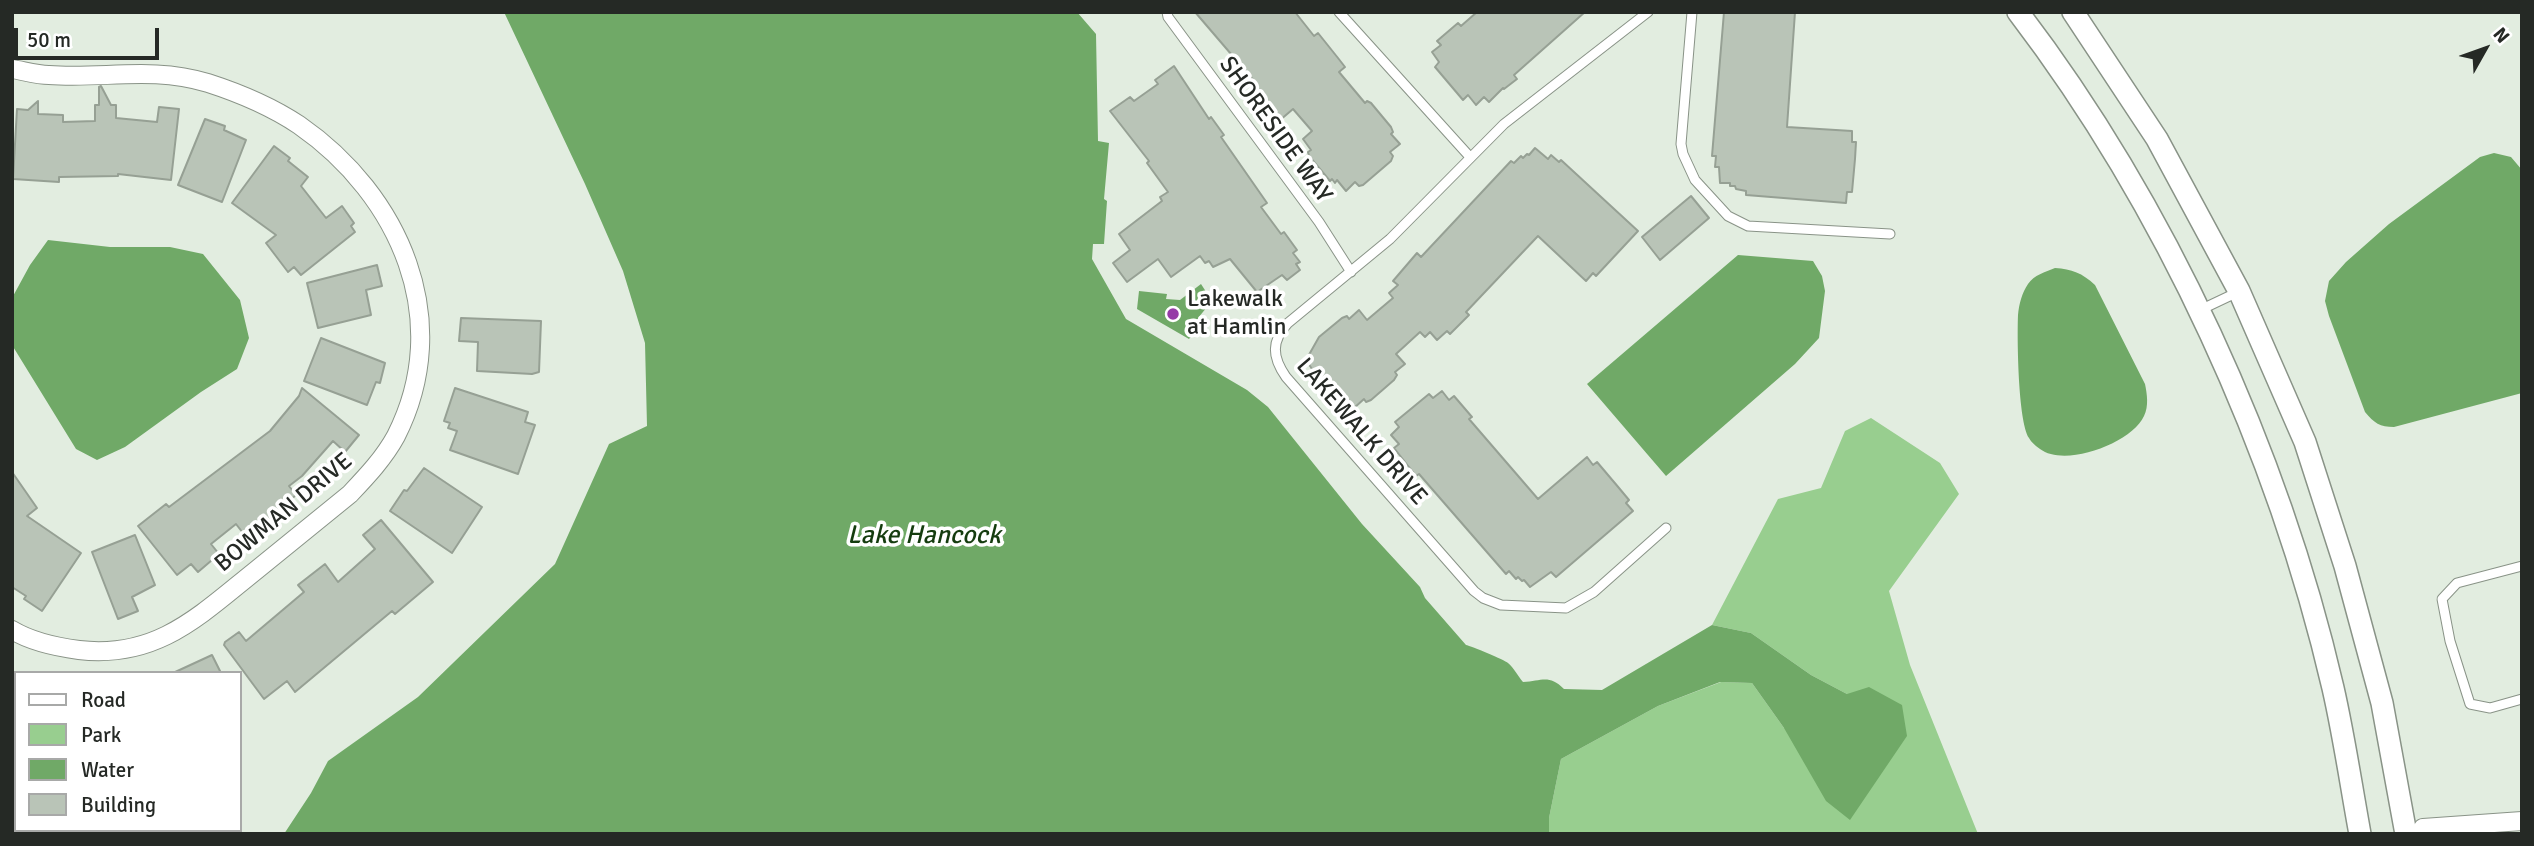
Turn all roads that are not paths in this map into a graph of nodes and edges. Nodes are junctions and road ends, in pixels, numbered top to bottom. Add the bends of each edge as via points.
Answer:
1 (1167, 12) edge
2 (1339, 12) edge
3 (1648, 12) edge
4 (1692, 12) edge
5 (2018, 12) edge
6 (2073, 12) edge
7 (12, 69) edge
8 (1470, 158) junction
9 (1890, 234) dead end
10 (1351, 272) junction
11 (2239, 291) junction
12 (2200, 310) junction
13 (1666, 528) dead end
14 (2522, 566) edge
15 (12, 630) edge
16 (2522, 699) edge
17 (2522, 821) edge
18 (2360, 834) edge
19 (2406, 834) edge
20 (2419, 834) edge

1 - 10 lane, SHORESIDE WAY
2 - 8 lane
3 - 8 lane, LAKEWALK DRIVE via 1512,117
4 - 9 lane via 1681,144 1691,173 1728,216 1748,226
5 - 12 street via 2119,162
6 - 11 street via 2157,139
7 - 15 street, BOWMAN DRIVE via 49,75 148,72 205,82 298,124 366,186 392,226 414,277 421,319 411,395 396,436 372,471 350,494 192,621 129,650 96,652 56,647
8 - 10 lane, LAKEWALK DRIVE
10 - 13 lane, LAKEWALK DRIVE via 1281,330 1274,356 1286,377 1474,591 1501,605 1566,608 1594,592
11 - 12 lane
11 - 19 street via 2305,442 2345,566 2382,703
12 - 18 street via 2250,422 2301,569 2333,688
14 - 16 lane via 2457,583 2442,599 2470,704 2490,708
17 - 20 street via 2423,828

